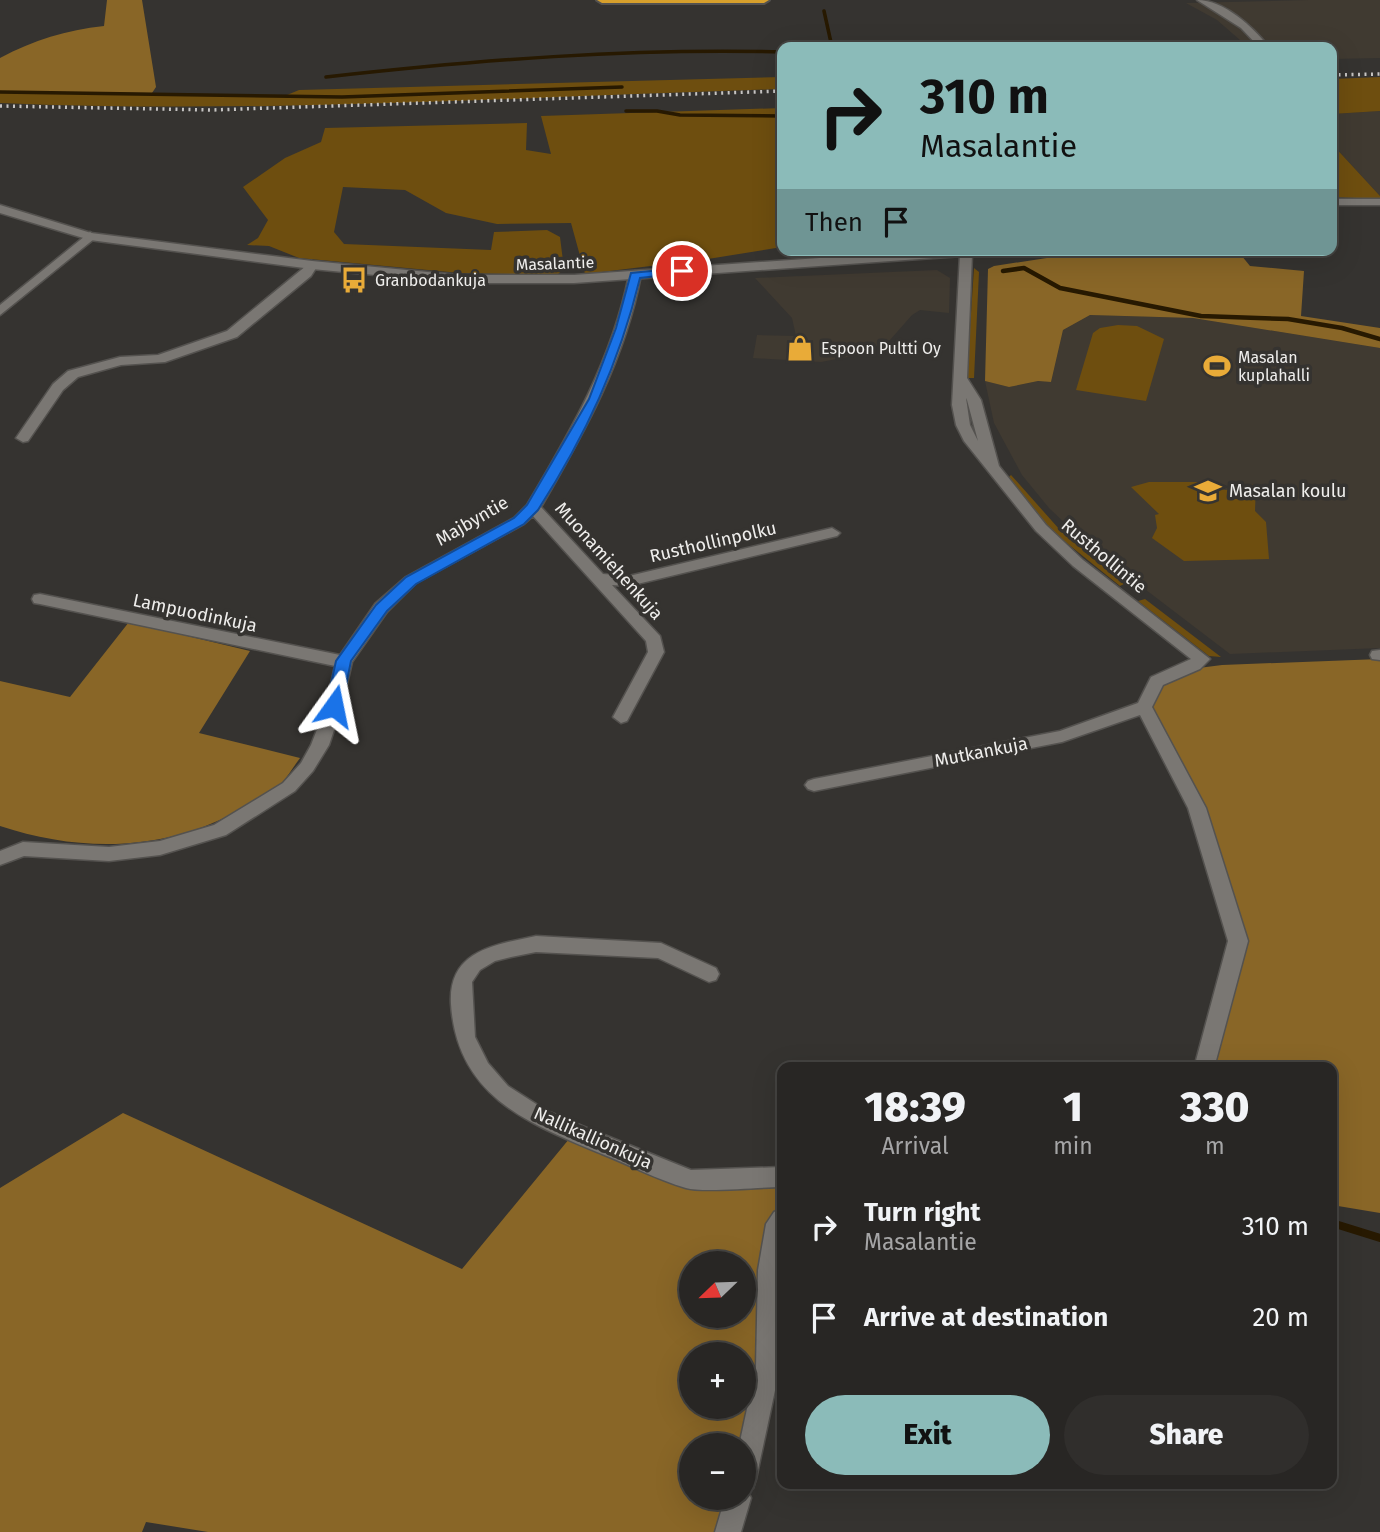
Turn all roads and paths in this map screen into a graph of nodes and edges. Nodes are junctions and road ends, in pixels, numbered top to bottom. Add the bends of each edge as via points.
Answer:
1 (602, 0) edge
2 (764, 0) edge
3 (1202, 0) edge
4 (1259, 42) edge
5 (1337, 202) edge
6 (1380, 202) edge
7 (0, 209) edge
8 (90, 236) junction
9 (927, 256) edge
10 (966, 256) edge
11 (312, 265) junction
12 (635, 275) junction
13 (0, 311) edge
14 (23, 438) dead end
15 (533, 507) junction
16 (831, 533) dead end
17 (602, 579) junction
18 (40, 599) dead end
19 (344, 661) junction
20 (1144, 707) junction
21 (621, 717) dead end
22 (814, 785) dead end
23 (0, 858) edge
24 (709, 974) dead end
25 (1207, 1062) edge
26 (777, 1177) edge
27 (777, 1224) edge
28 (754, 1433) edge
29 (734, 1510) edge
30 (727, 1532) edge

1 - 2 highway
3 - 4 street via 1244,26
5 - 6 street
7 - 8 street, Masalantie
8 - 11 street, Masalantie
8 - 13 street
9 - 12 street, Masalantie
10 - 20 street, Rusthollintie via 958,405 971,442 1041,528 1078,563 1202,659 1157,681
11 - 12 street, Masalantie via 471,280
11 - 14 street via 232,334 160,359 120,361 73,374 58,387
12 - 15 street, Majbyntie via 625,319 595,399
15 - 17 street, Muonamiehenkuja
15 - 19 street, Majbyntie via 519,521 411,580 382,608
16 - 17 street, Rusthollinpolku via 629,581
17 - 21 street, Muonamiehenkuja via 654,640 656,652
18 - 19 street, Lampuodinkuja
19 - 23 street, Majbyntie via 334,706 307,767 289,788 220,830 160,848 109,854 23,849
20 - 22 street, Mutkankuja via 1062,736
20 - 25 street via 1197,808 1238,941
24 - 26 street, Nallikallionkuja via 661,951 536,944 511,949 473,965 462,980 465,1037 480,1069 501,1092 573,1133 690,1180
27 - 28 street via 769,1270 768,1367
29 - 30 street

